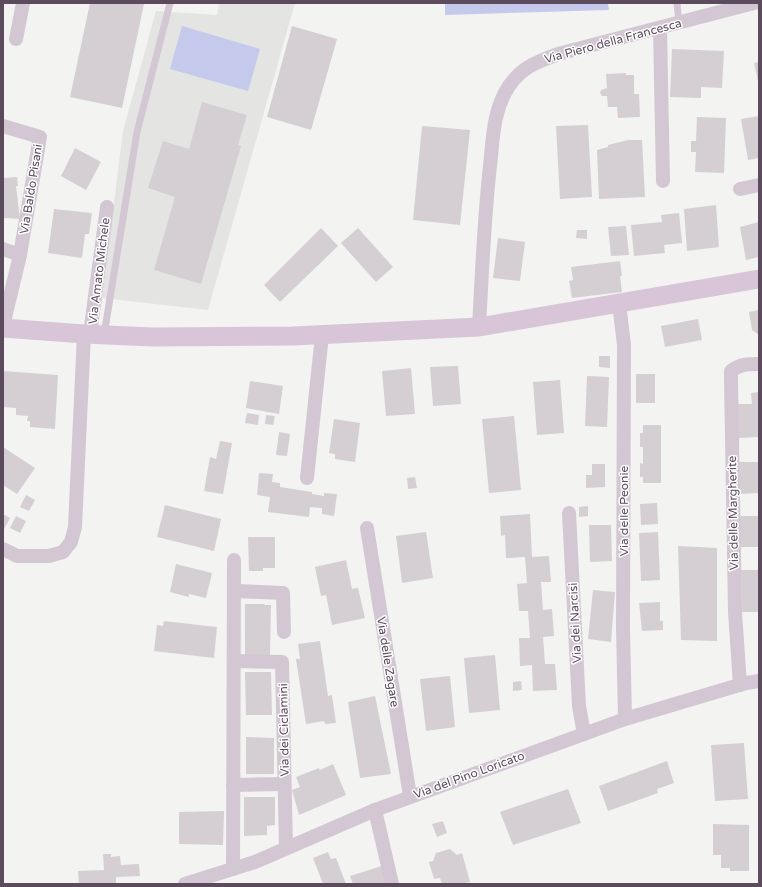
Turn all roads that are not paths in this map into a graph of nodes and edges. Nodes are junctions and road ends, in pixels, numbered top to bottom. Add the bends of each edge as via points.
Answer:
1 (23, 3) edge
2 (170, 3) edge
3 (677, 3) edge
4 (754, 3) edge
5 (679, 23) junction
6 (660, 28) junction
7 (16, 39) dead end
8 (3, 126) edge
9 (663, 182) dead end
10 (759, 185) edge
11 (740, 189) dead end
12 (107, 207) dead end
13 (3, 249) edge
14 (20, 255) junction
15 (759, 279) edge
16 (619, 303) junction
17 (3, 327) edge
18 (479, 327) junction
19 (322, 334) junction
20 (93, 335) junction
21 (759, 364) edge
22 (307, 478) dead end
23 (569, 513) dead end
24 (367, 528) dead end
25 (3, 549) edge
26 (234, 560) dead end
27 (235, 592) junction
28 (284, 632) dead end
29 (234, 661) junction
30 (759, 681) edge
31 (740, 685) junction
32 (625, 719) junction
33 (584, 734) junction
34 (284, 784) junction
35 (233, 785) junction
36 (410, 796) junction
37 (375, 810) junction
38 (286, 848) junction
39 (233, 869) junction
40 (185, 884) edge
41 (392, 884) edge

1 - 7 street
2 - 20 lane via 137,132
3 - 5 lane
4 - 5 street, Via Piero della Francesca
5 - 6 street, Via Piero della Francesca
6 - 9 street
6 - 18 street, Via Piero della Francesca via 558,54 533,63 509,86 496,116 485,213
8 - 14 street, Via Baldo Pisani via 40,136
10 - 11 street
12 - 20 street, Via Amato Michele
13 - 14 street
14 - 17 street
15 - 16 street
16 - 18 street
16 - 32 street, Via delle Peonie via 624,345
17 - 20 street
18 - 19 street
19 - 20 street via 161,337
19 - 22 street
20 - 25 street, Via Amato Michele via 75,527 70,542 63,552 49,556 17,556
21 - 31 street, Via delle Margherite via 744,364 731,371 735,612
23 - 33 street, Via dei Narcisi via 579,706
24 - 36 street, Via delle Zagare
26 - 27 street
27 - 28 street via 283,593
27 - 29 street
29 - 34 street, Via dei Ciclamini via 282,662
29 - 35 street
30 - 31 street, Via del Pino Loricato
31 - 32 street, Via del Pino Loricato
32 - 33 street, Via del Pino Loricato
33 - 36 street, Via del Pino Loricato
34 - 35 street
34 - 38 street, Via dei Ciclamini
35 - 39 street
36 - 37 street, Via del Pino Loricato
37 - 38 street, Via del Pino Loricato
37 - 41 street
38 - 39 street, Via del Pino Loricato
39 - 40 street, Via del Pino Loricato

